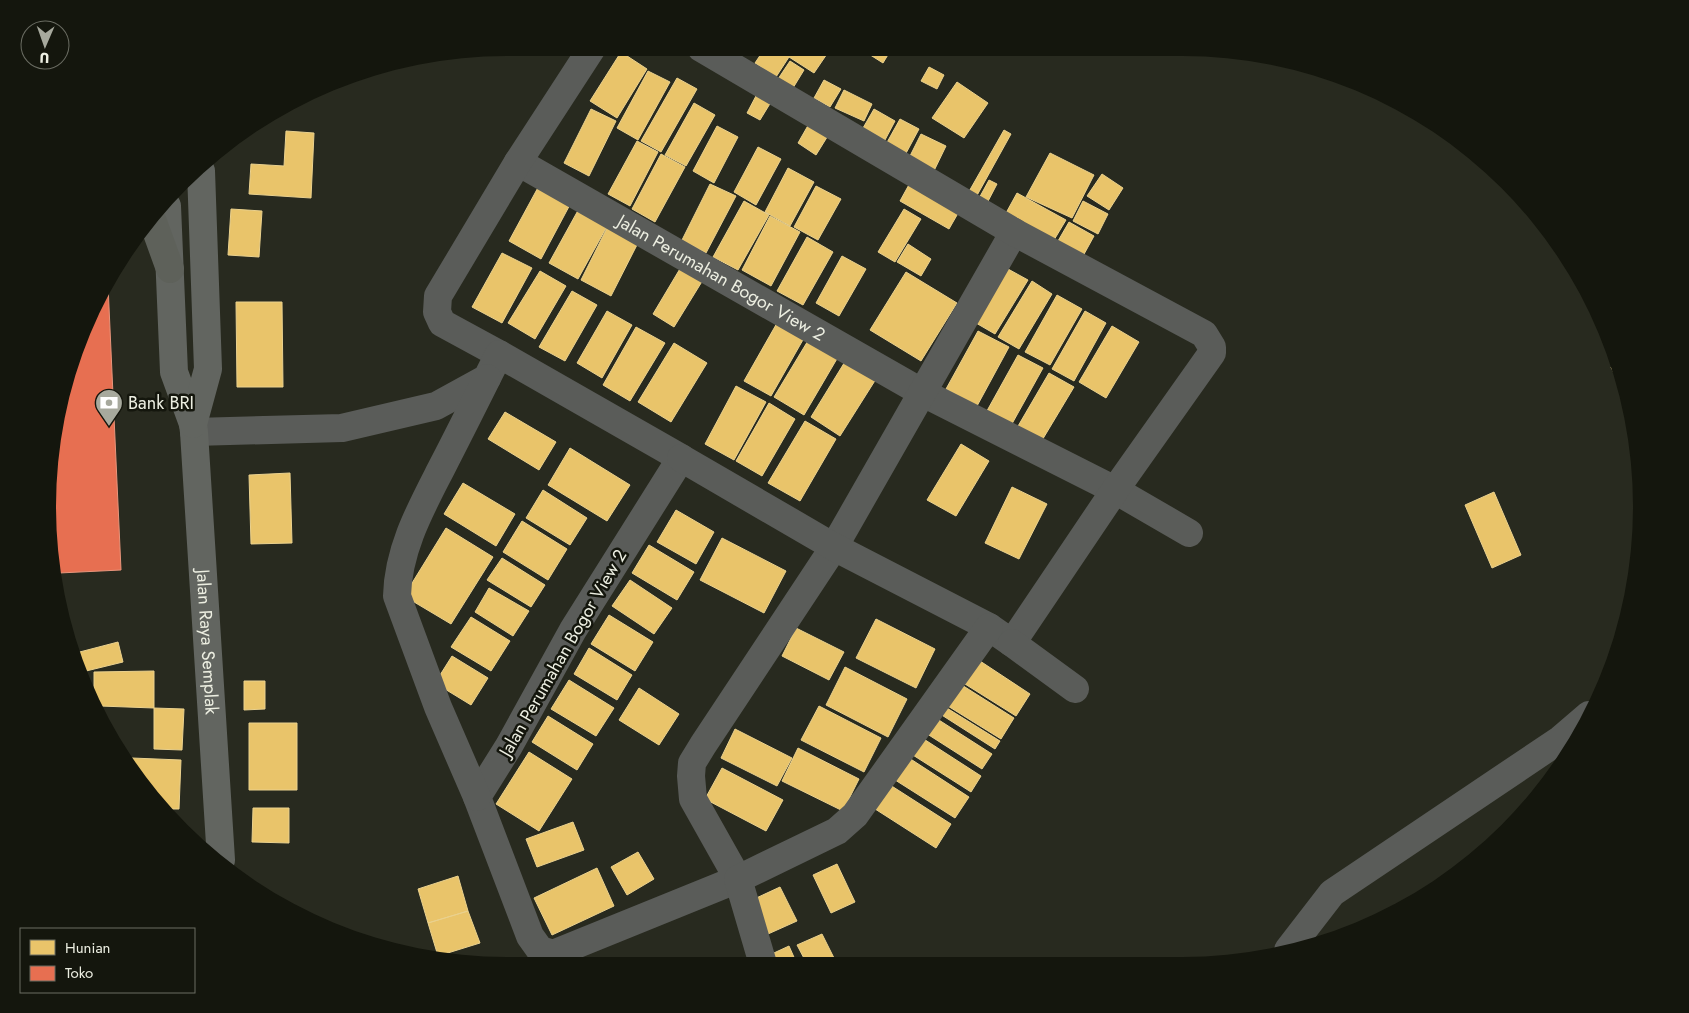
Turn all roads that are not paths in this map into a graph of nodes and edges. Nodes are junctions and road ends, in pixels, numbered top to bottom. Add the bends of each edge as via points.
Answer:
1 (587, 56) edge
2 (715, 56) edge
3 (518, 162) junction
4 (201, 176) edge
5 (167, 211) edge
6 (154, 226) edge
7 (1014, 232) junction
8 (170, 269) junction
9 (499, 354) junction
10 (486, 378) junction
11 (923, 393) junction
12 (193, 428) junction
13 (681, 458) junction
14 (1115, 490) junction
15 (1189, 533) dead end
16 (834, 547) junction
17 (989, 627) junction
18 (1012, 643) junction
19 (1075, 689) dead end
20 (1574, 728) edge
21 (477, 797) junction
22 (221, 854) edge
23 (738, 879) junction
24 (1294, 942) edge
25 (760, 957) edge

1 - 3 street
2 - 7 street
3 - 9 street via 438,296 437,312 442,323
3 - 11 street, Jalan Perumahan Bogor View 2
4 - 12 main road, Jalan Raya Semplak via 208,369
5 - 8 main road, Jalan Raya Semplak
6 - 8 highway
7 - 11 street
7 - 14 street via 1204,334 1212,347 1212,353
8 - 12 main road, Jalan Raya Semplak via 174,372
9 - 10 street
9 - 13 street
10 - 12 street via 436,406 342,428
10 - 21 street via 417,516 405,548 397,596 438,707
11 - 14 street, Jalan Perumahan Bogor View 2
11 - 16 street
12 - 22 main road, Jalan Raya Semplak
13 - 16 street
13 - 21 street, Jalan Perumahan Bogor View 2 via 573,630
14 - 15 street, Jalan Perumahan Bogor View 2
14 - 18 street
16 - 17 street
16 - 23 street via 692,764 693,799
17 - 18 street
17 - 23 street via 855,815 837,831
18 - 19 street
20 - 24 street via 1332,893
21 - 23 street via 530,936 540,950 553,954
23 - 25 street

